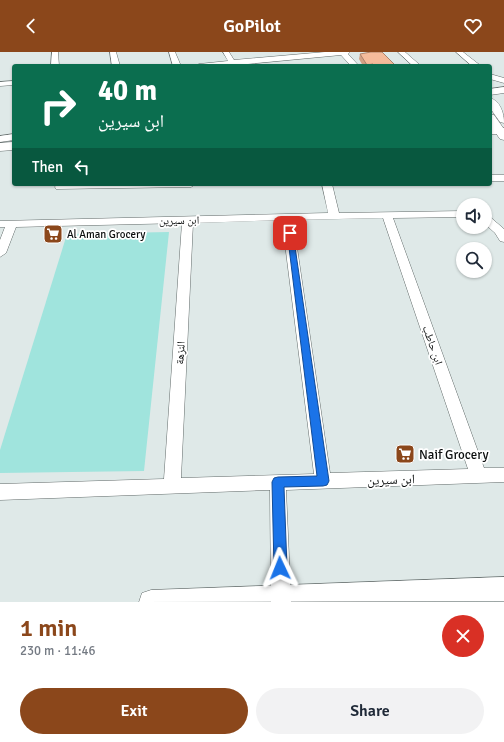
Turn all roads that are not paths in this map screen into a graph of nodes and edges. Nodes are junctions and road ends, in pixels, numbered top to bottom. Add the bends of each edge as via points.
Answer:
1 (55, 52) edge
2 (113, 52) edge
3 (172, 52) edge
4 (226, 52) edge
5 (343, 52) edge
6 (347, 52) edge
7 (401, 52) edge
8 (459, 52) edge
9 (285, 55) edge
10 (55, 64) edge
11 (116, 64) edge
12 (176, 64) edge
13 (233, 64) edge
14 (292, 64) edge
15 (353, 64) edge
16 (415, 64) edge
17 (474, 64) edge
18 (492, 77) edge
19 (504, 82) edge
20 (12, 83) edge
21 (0, 84) edge
22 (492, 84) edge
23 (504, 90) edge
24 (492, 92) edge
25 (492, 107) edge
26 (498, 124) edge
27 (12, 137) edge
28 (0, 139) edge
29 (12, 146) edge
30 (0, 147) edge
31 (492, 178) edge
32 (504, 178) edge
33 (104, 186) edge
34 (327, 186) edge
35 (60, 187) dead end
36 (456, 212) edge
37 (445, 214) junction
38 (456, 214) edge
39 (387, 215) junction
40 (334, 216) junction
41 (492, 216) edge
42 (287, 217) junction
43 (188, 220) junction
44 (0, 224) edge
45 (12, 224) junction
46 (492, 225) edge
47 (502, 235) edge
48 (0, 253) edge
49 (478, 475) junction
50 (504, 475) edge
51 (323, 481) junction
52 (278, 482) junction
53 (172, 486) junction
54 (0, 492) edge
55 (504, 589) edge
56 (281, 599) edge
57 (231, 600) edge
58 (151, 602) edge

1 - 10 street
2 - 11 street
3 - 12 street
4 - 13 street
5 - 6 street
5 - 9 street
5 - 15 street
7 - 16 street
8 - 17 street
9 - 13 street
9 - 14 street
18 - 19 street
19 - 22 street
20 - 21 street
23 - 24 street
25 - 26 street
27 - 28 street
29 - 30 street
31 - 32 street
33 - 35 street
34 - 40 street
36 - 37 street, ابن سيرين
37 - 38 street, ابن سيرين
37 - 39 street, ابن سيرين
39 - 40 street, ابن سيرين
39 - 49 street, ابن حاطب
40 - 42 street, ابن سيرين
41 - 47 street via 500,226
42 - 43 street, ابن سيرين
42 - 51 street
43 - 45 street, ابن سيرين
43 - 53 street, النزهة
44 - 45 street, ابن سيرين
45 - 48 street
46 - 47 street
49 - 50 street, ابن سيرين
49 - 51 street, ابن سيرين
51 - 52 street, ابن سيرين
52 - 53 street, ابن سيرين
52 - 56 street
53 - 54 street, ابن سيرين
55 - 56 street
56 - 57 street
57 - 58 street

